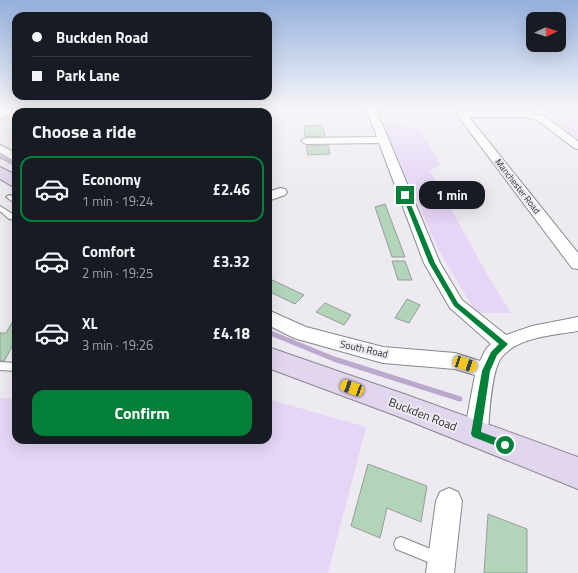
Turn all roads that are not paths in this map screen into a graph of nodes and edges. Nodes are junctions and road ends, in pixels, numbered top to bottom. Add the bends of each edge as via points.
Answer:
1 (381, 136) edge
2 (478, 136) edge
3 (564, 136) edge
4 (383, 140) junction
5 (306, 141) dead end
6 (578, 146) edge
7 (0, 148) edge
8 (12, 156) edge
9 (0, 172) edge
10 (12, 191) edge
11 (0, 208) edge
12 (12, 217) edge
13 (578, 264) edge
14 (272, 319) edge
15 (578, 324) edge
16 (504, 344) junction
17 (272, 358) edge
18 (0, 366) edge
19 (12, 367) edge
20 (486, 371) junction
21 (476, 434) junction
22 (578, 473) edge
23 (449, 501) dead end
24 (401, 544) dead end
25 (441, 567) edge

1 - 4 street
2 - 13 street, Manchester Road
3 - 6 street, Manchester Road
4 - 5 street
4 - 16 street via 432,263 456,304
7 - 8 street
9 - 10 main road
11 - 12 lane
14 - 20 street, South Road via 301,332 383,355 455,361
15 - 16 street via 534,331
16 - 20 street via 493,354
17 - 21 main road, Buckden Road
18 - 19 lane
20 - 21 street
21 - 22 main road, Buckden Road
23 - 25 street
24 - 25 lane

